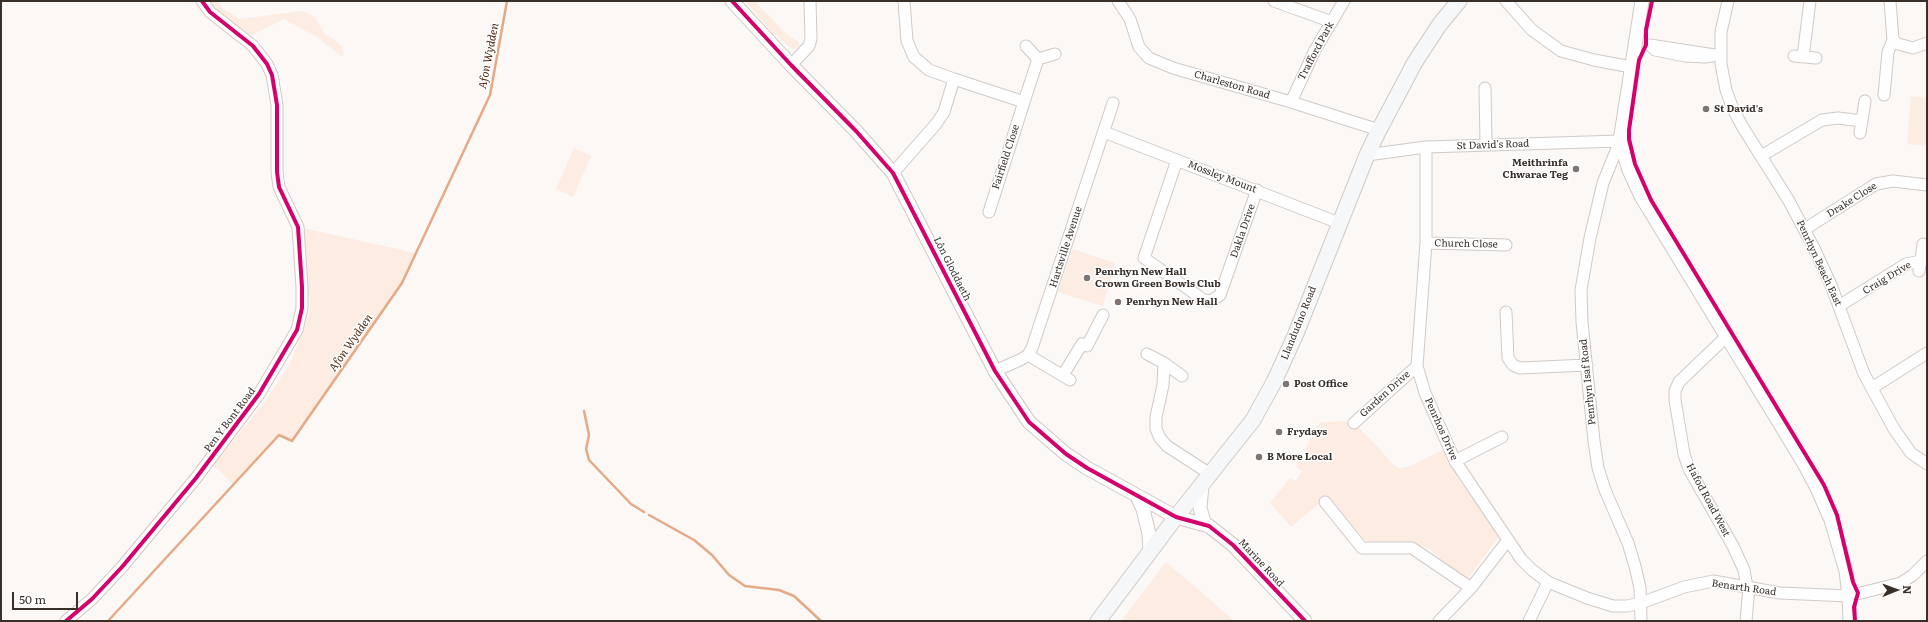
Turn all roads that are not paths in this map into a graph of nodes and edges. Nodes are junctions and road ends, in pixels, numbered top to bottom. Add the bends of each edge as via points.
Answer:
1 (202, 1) edge
2 (732, 1) edge
3 (810, 1) edge
4 (904, 1) edge
5 (1274, 1) edge
6 (1344, 1) edge
7 (1460, 1) edge
8 (1506, 1) edge
9 (1642, 1) edge
10 (1728, 1) edge
11 (1810, 1) edge
12 (1890, 1) edge
13 (1123, 2) edge
14 (1332, 22) junction
15 (1893, 40) junction
16 (1635, 43) junction
17 (1927, 43) edge
18 (1026, 46) dead end
19 (1055, 54) dead end
20 (1716, 56) junction
21 (1816, 58) dead end
22 (1038, 59) junction
23 (791, 65) junction
24 (1631, 68) junction
25 (954, 79) junction
26 (1485, 88) dead end
27 (1884, 95) dead end
28 (1864, 101) dead end
29 (1024, 102) junction
30 (1291, 102) junction
31 (1113, 103) dead end
32 (1862, 121) junction
33 (1379, 130) junction
34 (1104, 132) junction
35 (1860, 133) dead end
36 (1620, 141) junction
37 (1486, 144) junction
38 (1426, 147) junction
39 (1367, 155) junction
40 (1761, 156) junction
41 (1177, 160) junction
42 (893, 173) junction
43 (1927, 185) edge
44 (1257, 190) junction
45 (989, 212) dead end
46 (1339, 223) junction
47 (1805, 229) junction
48 (1426, 243) junction
49 (1506, 244) dead end
50 (1923, 244) dead end
51 (1839, 306) junction
52 (1103, 315) dead end
53 (1503, 317) dead end
54 (1727, 336) junction
55 (1927, 353) edge
56 (1147, 354) dead end
57 (1028, 355) junction
58 (1164, 364) junction
59 (1587, 365) junction
60 (1416, 366) junction
61 (995, 371) junction
62 (1182, 376) dead end
63 (1872, 388) junction
64 (1354, 423) dead end
65 (1502, 437) dead end
66 (1455, 461) junction
67 (1927, 464) edge
68 (1206, 480) junction
69 (1137, 496) junction
70 (1325, 502) dead end
71 (1176, 517) junction
72 (1205, 525) junction
73 (1508, 540) junction
74 (1150, 552) junction
75 (1927, 562) edge
76 (1548, 582) junction
77 (1748, 587) junction
78 (1471, 588) junction
79 (1849, 596) junction
80 (1641, 603) junction
81 (66, 621) edge
82 (1098, 621) edge
83 (1305, 621) edge
84 (1439, 621) edge
85 (1529, 621) edge
86 (1641, 621) edge
87 (1746, 621) edge
88 (1850, 621) edge

1 - 81 street, Pen Y Bont Road via 210,12 253,46 272,75 276,90 279,187 298,227 302,308 297,330 259,394 196,478 122,567 92,599
2 - 23 street, Lôn Gloddaeth
3 - 23 street via 809,46
4 - 25 street via 907,41 914,57 928,70
5 - 14 street
6 - 14 street, Trafford Park
7 - 33 main road, Llandudno Road via 1440,24 1414,62
8 - 24 street via 1532,30 1561,51
9 - 16 street
10 - 20 street, Penrhyn Beach East
11 - 21 street via 1798,56
12 - 15 street
13 - 30 street, Charleston Road via 1139,47 1149,58 1173,68
14 - 30 street, Trafford Park
15 - 17 street via 1913,48
15 - 27 street via 1881,82
16 - 20 street via 1685,56
16 - 24 street
18 - 22 street
19 - 22 street
20 - 40 street, Penrhyn Beach East via 1733,109
22 - 29 street, Fairfield Close
23 - 42 street, Lôn Gloddaeth
24 - 36 street
25 - 29 street
25 - 42 street via 944,112
26 - 37 street
28 - 32 street
29 - 45 street, Fairfield Close
30 - 33 street, Charleston Road
31 - 34 street, Hartsville Avenue
32 - 35 street
32 - 40 street via 1838,118 1822,120
33 - 39 main road, Llandudno Road
34 - 41 street, Mossley Mount
34 - 57 street, Hartsville Avenue
36 - 37 street, St David's Road
36 - 54 street via 1641,196
36 - 59 street, Penrhyn Isaf Road via 1603,183 1584,265 1581,290
37 - 38 street, St David's Road
38 - 39 street, St David's Road
38 - 48 street, Penrhos Drive
39 - 46 main road, Llandudno Road
40 - 47 street, Penrhyn Beach East
41 - 44 street, Mossley Mount
41 - 44 street, Dakla Drive via 1144,258 1204,300 1211,300 1220,295
42 - 61 street, Lôn Gloddaeth
43 - 47 street, Drake Close via 1893,181 1876,184
44 - 46 street, Mossley Mount
46 - 68 main road, Llandudno Road via 1296,336 1274,382 1253,420
47 - 51 street, Penrhyn Beach East
48 - 49 street, Church Close
48 - 60 street, Penrhos Drive
50 - 51 street, Craig Drive via 1920,266 1906,264
51 - 63 street, Penrhyn Beach East via 1864,374
52 - 57 street via 1087,346 1082,344 1067,378
53 - 59 street via 1508,358 1513,365 1520,368
54 - 77 street, Hafod Road West via 1678,382 1675,400 1684,454 1733,546 1744,570
54 - 79 street via 1817,488 1833,526 1846,571
55 - 63 street
56 - 58 street
57 - 61 street
58 - 62 street
58 - 68 street via 1164,385 1156,417 1156,429 1167,446
59 - 80 street, Penrhyn Isaf Road via 1598,468 1628,543
60 - 64 street, Garden Drive
60 - 66 street, Penrhos Drive
61 - 69 street, Lôn Gloddaeth via 1029,422 1046,438 1087,468
63 - 67 street, Penrhyn Beach East via 1902,442
65 - 66 street
66 - 73 street, Penrhos Drive
68 - 71 main road, Llandudno Road
68 - 72 street via 1200,508
69 - 71 street, Lôn Gloddaeth
69 - 74 street via 1149,534
70 - 78 street via 1362,548 1412,548
71 - 72 street, Marine Road
71 - 74 main road, Llandudno Road
72 - 83 street, Marine Road via 1233,545
73 - 76 street, Penrhos Drive via 1521,559
73 - 78 street
74 - 82 main road, Llandudno Road
75 - 79 street, Benarth Road via 1901,583
76 - 80 street, Penrhos Drive via 1600,603 1627,606
76 - 85 street
77 - 79 street, Benarth Road via 1780,593
77 - 80 street, Benarth Road via 1713,581 1684,587
77 - 87 street, Hafod Road West
78 - 84 street
79 - 88 street
80 - 86 street, Penrhyn Isaf Road

